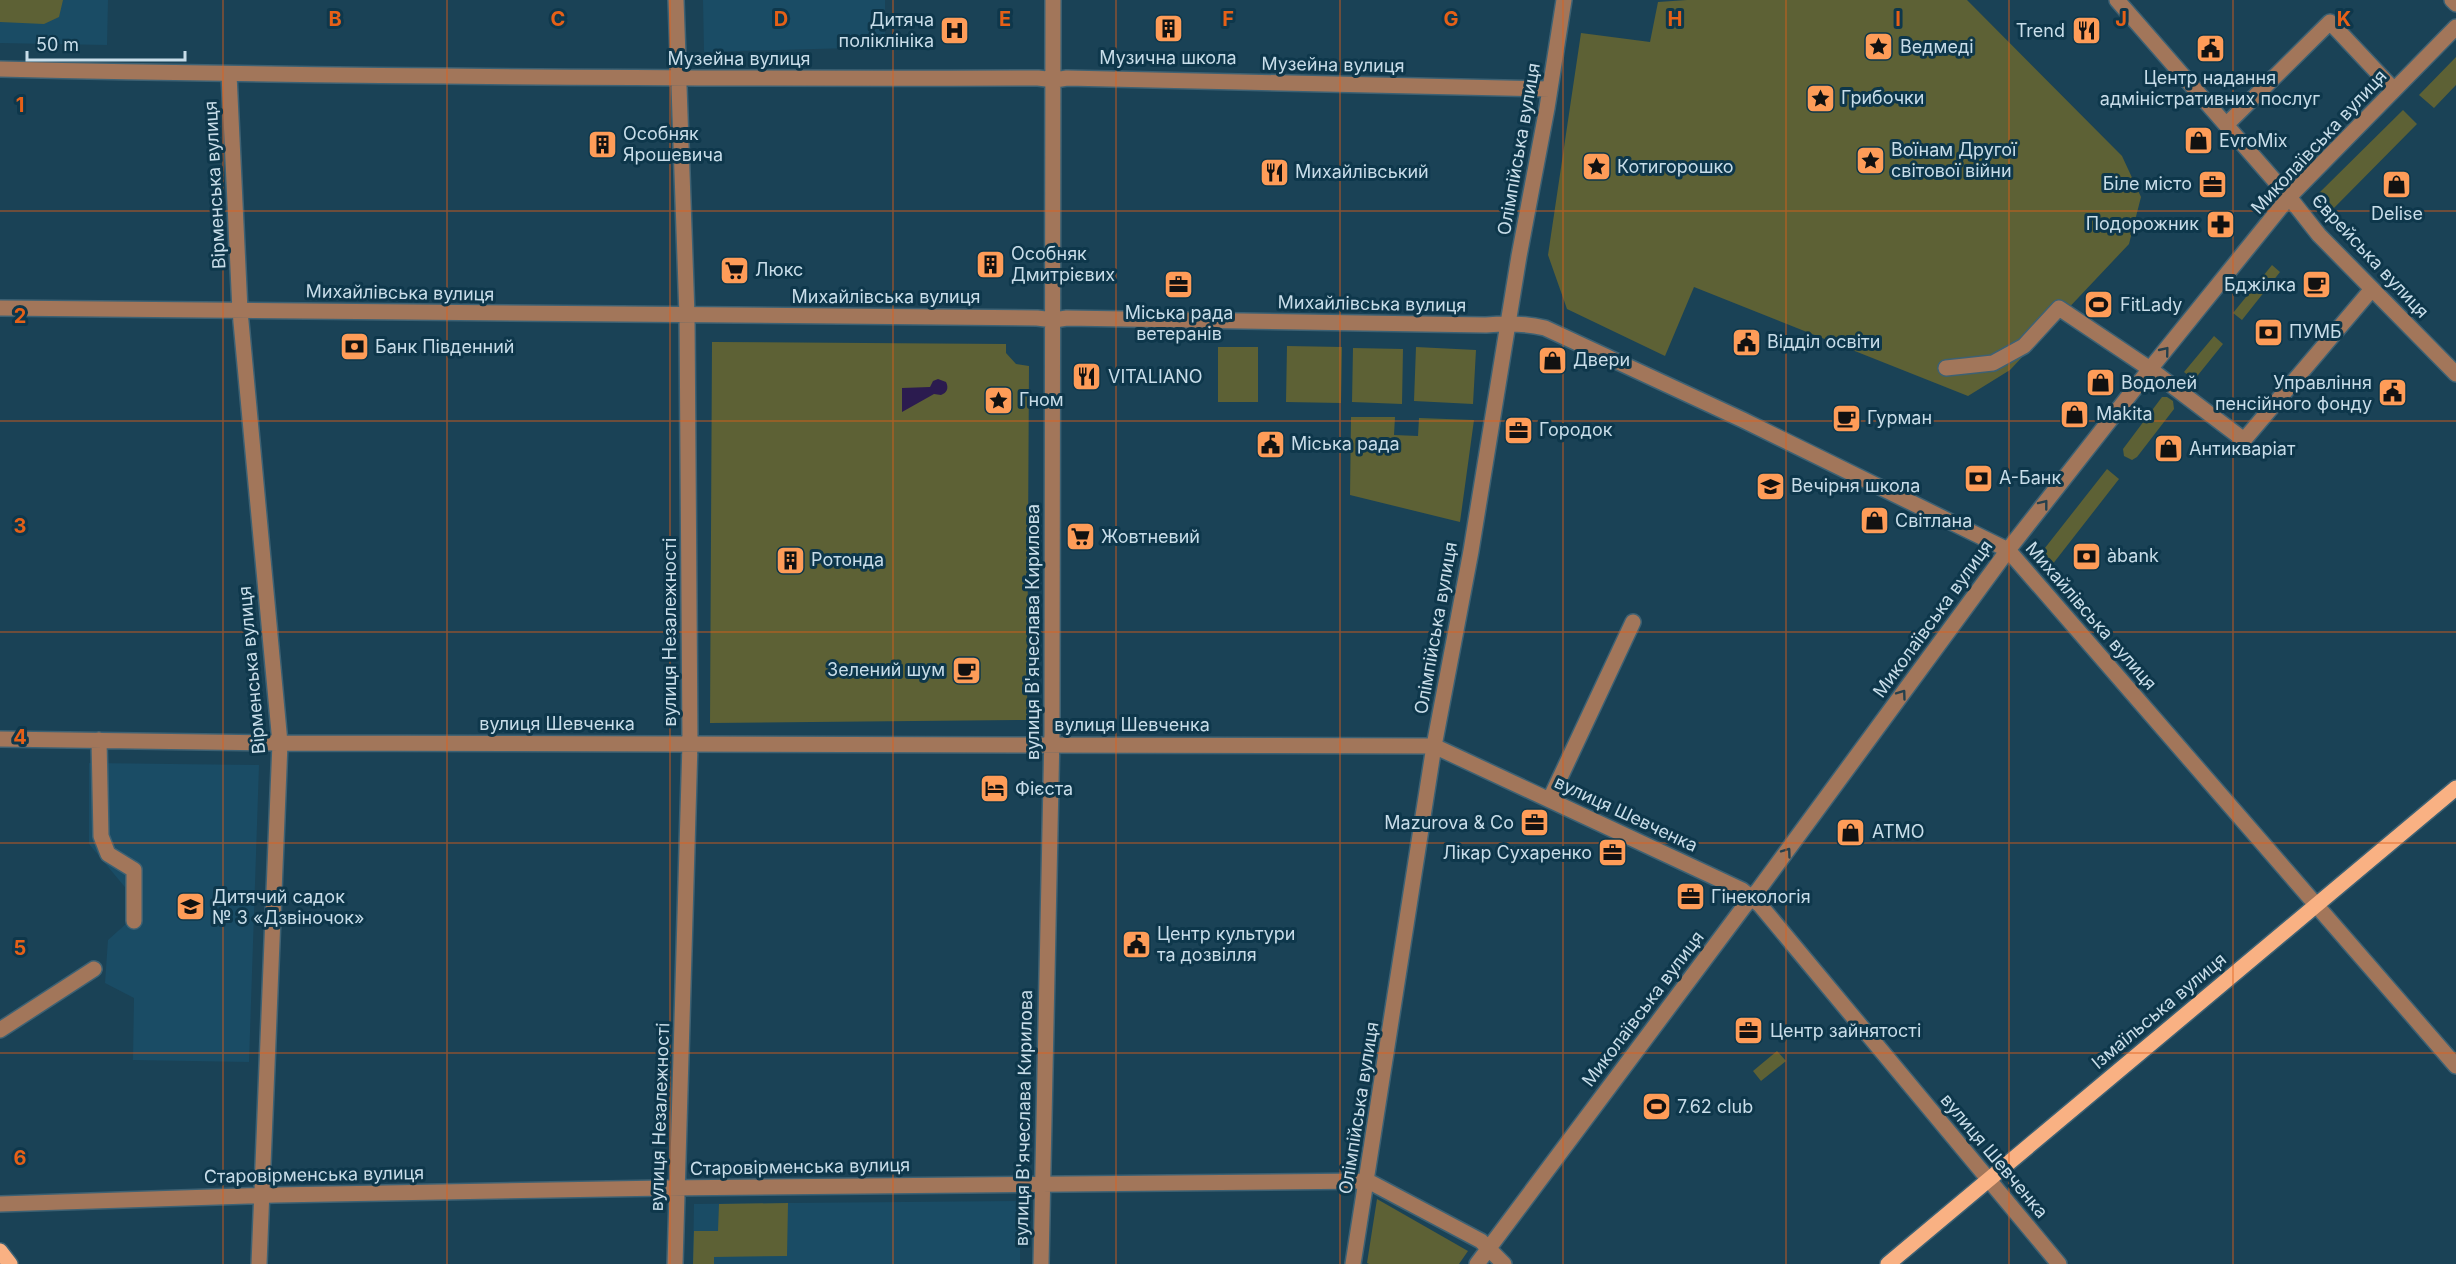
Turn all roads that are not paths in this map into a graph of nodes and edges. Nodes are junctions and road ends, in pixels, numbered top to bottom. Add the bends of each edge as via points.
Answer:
1 (676, 0) edge
2 (1053, 0) edge
3 (1564, 0) edge
4 (2117, 0) edge
5 (2452, 0) edge
6 (2456, 4) edge
7 (2456, 27) edge
8 (0, 69) edge
9 (230, 74) junction
10 (678, 79) junction
11 (1054, 80) junction
12 (1550, 89) junction
13 (2394, 90) junction
14 (2226, 125) junction
15 (2289, 197) junction
16 (2372, 289) junction
17 (0, 308) edge
18 (240, 311) junction
19 (687, 316) junction
20 (1054, 320) junction
21 (1510, 323) junction
22 (1946, 368) dead end
23 (2150, 369) junction
24 (2456, 374) edge
25 (2008, 550) junction
26 (1633, 622) dead end
27 (0, 739) edge
28 (99, 740) junction
29 (280, 743) junction
30 (690, 743) junction
31 (1052, 745) junction
32 (1434, 746) junction
33 (2456, 788) edge
34 (1550, 799) junction
35 (1752, 898) junction
36 (2316, 905) junction
37 (134, 921) dead end
38 (94, 969) dead end
39 (0, 1030) edge
40 (2456, 1066) edge
41 (1988, 1180) junction
42 (1368, 1181) junction
43 (1042, 1186) junction
44 (677, 1188) junction
45 (263, 1195) junction
46 (0, 1204) edge
47 (1488, 1250) junction
48 (0, 1251) edge
49 (10, 1264) edge
50 (259, 1264) edge
51 (675, 1264) edge
52 (1041, 1264) edge
53 (1353, 1264) edge
54 (1477, 1264) edge
55 (1504, 1264) edge
56 (1888, 1264) edge
57 (2060, 1264) edge

1 - 10 street, вулиця Незалежності
2 - 11 street, вулиця В'ячеслава Кирилова
3 - 12 street, Олімпійська вулиця
4 - 14 street, Єврейська вулиця
5 - 6 street
7 - 13 street, Миколаївська вулиця
8 - 9 street, Музейна вулиця
9 - 10 street, Музейна вулиця
9 - 18 street, Вірменська вулиця
10 - 11 street, Музейна вулиця
10 - 19 street, вулиця Незалежності
11 - 12 street, Музейна вулиця
11 - 20 street, вулиця В'ячеслава Кирилова
12 - 21 street, Олімпійська вулиця
13 - 14 street via 2330,22
13 - 15 street, Миколаївська вулиця
14 - 15 street, Єврейська вулиця
15 - 16 street, Єврейська вулиця via 2319,235
23 -> 15 street, Миколаївська вулиця
16 - 23 street via 2244,441
16 - 24 street, Єврейська вулиця
17 - 18 street, Михайлівська вулиця
18 - 19 street, Михайлівська вулиця
18 - 29 street, Вірменська вулиця
19 - 20 street, Михайлівська вулиця
19 - 30 street, вулиця Незалежності
20 - 21 street, Михайлівська вулиця
20 - 31 street, вулиця В'ячеслава Кирилова
21 - 25 street, Михайлівська вулиця via 1545,328
21 - 32 street, Олімпійська вулиця
22 - 23 street via 1993,363 2024,346 2059,308
25 -> 23 street, Миколаївська вулиця
35 -> 25 street, Миколаївська вулиця
25 - 36 street, Михайлівська вулиця
26 - 34 street
27 - 28 street, вулиця Шевченка
28 - 29 street, вулиця Шевченка
28 - 37 street via 100,836 108,854 134,870
29 - 30 street, вулиця Шевченка
29 - 45 street, Вірменська вулиця
30 - 31 street, вулиця Шевченка
30 - 44 street, вулиця Незалежності
31 - 32 street, вулиця Шевченка
31 - 43 street, вулиця В'ячеслава Кирилова
32 - 34 street, вулиця Шевченка
32 - 42 street, Олімпійська вулиця
33 - 36 main road, Ізмаїльська вулиця
34 - 35 street, вулиця Шевченка
35 - 41 street, вулиця Шевченка
35 - 47 street, Миколаївська вулиця
36 - 40 street, Михайлівська вулиця
36 - 41 main road, Ізмаїльська вулиця
38 - 39 street
41 - 56 main road, Ізмаїльська вулиця
41 - 57 street, вулиця Шевченка
42 - 43 street, Старовірменська вулиця
42 - 47 street, Старовірменська вулиця via 1481,1241
42 - 53 street, Олімпійська вулиця
43 - 44 street, Старовірменська вулиця
43 - 52 street, вулиця В'ячеслава Кирилова
44 - 45 street, Старовірменська вулиця
44 - 51 street, вулиця Незалежності
45 - 46 street, Старовірменська вулиця
45 - 50 street, Вірменська вулиця
47 - 54 street, Миколаївська вулиця
47 - 55 street, Старовірменська вулиця
48 - 49 main road

